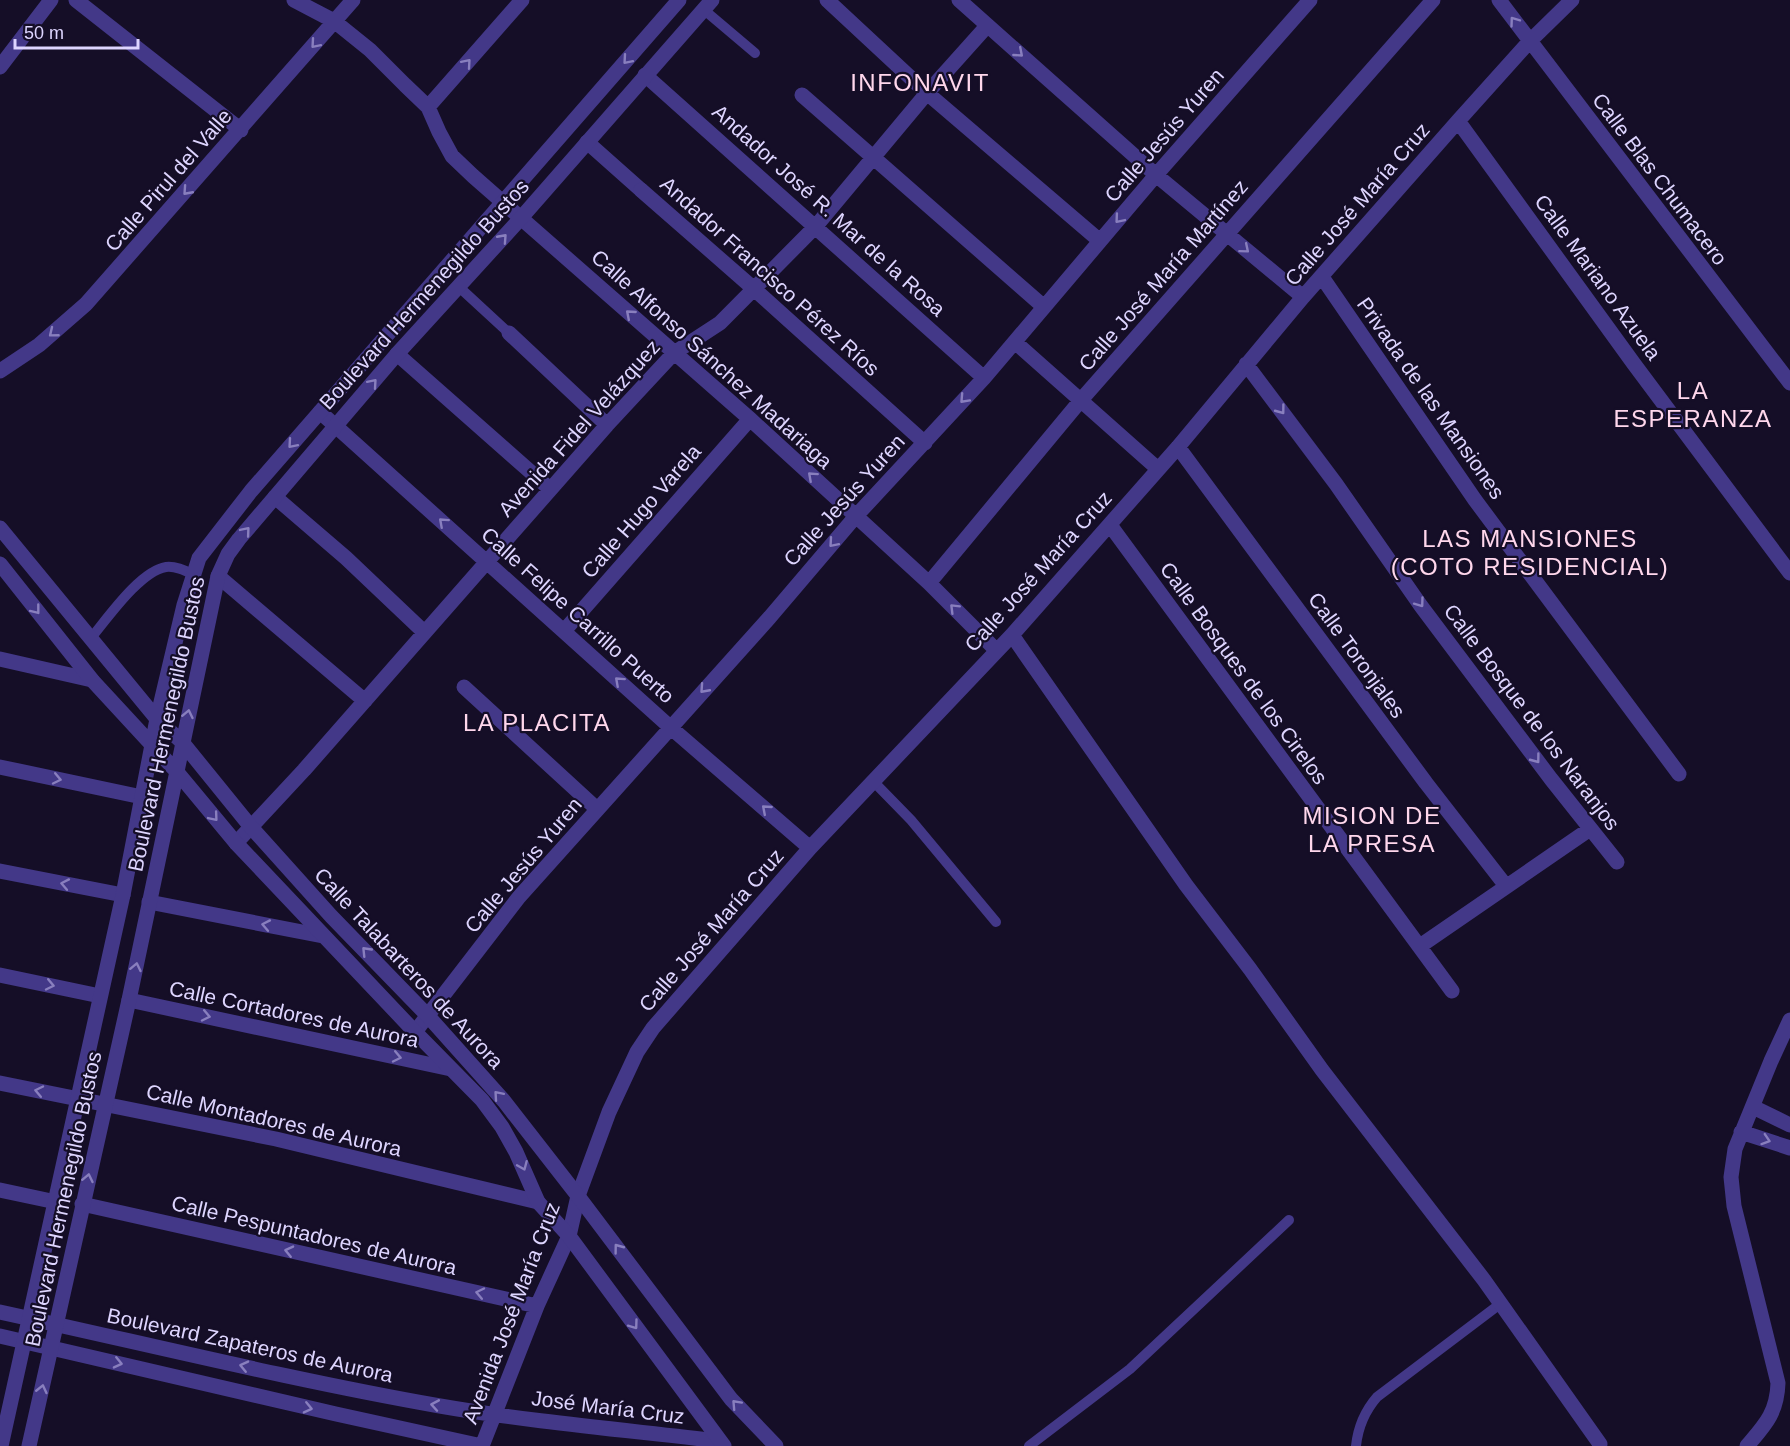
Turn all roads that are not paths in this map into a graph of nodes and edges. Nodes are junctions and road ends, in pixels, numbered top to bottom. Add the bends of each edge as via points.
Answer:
1 (51, 0) edge
2 (76, 0) edge
3 (294, 0) edge
4 (353, 0) edge
5 (522, 0) edge
6 (679, 0) edge
7 (827, 0) edge
8 (1310, 0) edge
9 (1433, 0) edge
10 (1499, 0) edge
11 (1572, 0) edge
12 (965, 2) edge
13 (708, 5) edge
14 (334, 21) junction
15 (987, 26) junction
16 (648, 35) junction
17 (1529, 42) junction
18 (665, 51) junction
19 (755, 53) dead end
20 (0, 67) edge
21 (645, 75) junction
22 (927, 93) junction
23 (802, 95) dead end
24 (428, 107) junction
25 (1458, 121) junction
26 (241, 130) junction
27 (587, 141) junction
28 (875, 157) junction
29 (1156, 174) junction
30 (502, 201) junction
31 (521, 218) junction
32 (816, 226) junction
33 (1227, 234) junction
34 (1100, 242) junction
35 (1322, 277) junction
36 (459, 287) junction
37 (753, 288) junction
38 (1303, 297) junction
39 (1044, 307) junction
40 (509, 333) joint
41 (1015, 342) junction
42 (674, 353) junction
43 (397, 354) junction
44 (1246, 363) junction
45 (0, 371) edge
46 (984, 378) junction
47 (1790, 383) edge
48 (1082, 400) junction
49 (320, 412) junction
50 (750, 419) junction
51 (336, 425) junction
52 (607, 425) junction
53 (925, 442) junction
54 (1178, 447) junction
55 (1158, 469) junction
56 (550, 489) junction
57 (275, 497) junction
58 (856, 516) junction
59 (1110, 525) junction
60 (0, 528) edge
61 (487, 561) junction
62 (0, 564) edge
63 (1790, 573) edge
64 (193, 574) junction
65 (218, 576) junction
66 (929, 583) junction
67 (564, 631) junction
68 (424, 632) junction
69 (1012, 635) junction
70 (91, 638) junction
71 (996, 650) junction
72 (0, 659) edge
73 (92, 680) junction
74 (464, 687) dead end
75 (365, 700) junction
76 (157, 719) junction
77 (670, 727) junction
78 (182, 742) junction
79 (152, 746) junction
80 (0, 767) edge
81 (177, 772) junction
82 (1679, 774) dead end
83 (872, 780) junction
84 (142, 797) junction
85 (597, 809) junction
86 (251, 827) junction
87 (1590, 828) junction
88 (236, 843) junction
89 (810, 848) junction
90 (1617, 862) dead end
91 (0, 871) edge
92 (1506, 885) junction
93 (123, 895) junction
94 (150, 902) junction
95 (996, 922) dead end
96 (324, 936) junction
97 (1420, 946) junction
98 (0, 975) edge
99 (1452, 991) dead end
100 (100, 996) junction
101 (129, 999) junction
102 (428, 1016) junction
103 (1790, 1020) edge
104 (415, 1032) junction
105 (451, 1069) junction
106 (0, 1083) edge
107 (79, 1099) junction
108 (104, 1104) junction
109 (1753, 1107) junction
110 (1790, 1125) edge
111 (1741, 1132) junction
112 (1790, 1148) edge
113 (0, 1190) edge
114 (578, 1196) junction
115 (56, 1202) junction
116 (538, 1202) junction
117 (82, 1204) junction
118 (1289, 1220) dead end
119 (568, 1236) junction
120 (1500, 1304) junction
121 (537, 1306) junction
122 (0, 1312) edge
123 (30, 1319) junction
124 (56, 1325) junction
125 (0, 1336) edge
126 (25, 1342) junction
127 (51, 1348) junction
128 (341, 1388) junction
129 (336, 1414) junction
130 (493, 1415) junction
131 (722, 1444) edge
132 (1600, 1444) dead end
133 (2, 1446) edge
134 (29, 1446) edge
135 (482, 1446) edge
136 (776, 1446) edge
137 (1029, 1446) edge
138 (1356, 1446) edge
139 (1747, 1446) edge

1 - 20 street
2 - 26 street
3 - 14 street
4 - 14 street, Calle Pirul del Valle
24 -> 5 street
6 - 16 street, Boulevard Hermenegildo Bustos
7 - 22 street
8 - 29 street, Calle Jesús Yuren
9 - 33 street, Calle José María Martínez
17 -> 10 street, Calle Blas Chumacero
11 - 17 street, Calle José María Cruz
12 - 15 street
13 - 18 street, Boulevard Hermenegildo Bustos
13 - 19 lane
14 - 24 street
14 -> 26 street, Calle Pirul del Valle
15 - 22 street, Avenida Fidel Velázquez
15 -> 29 street
16 - 18 street
16 -> 30 street, Boulevard Hermenegildo Bustos
17 - 25 street, Calle José María Cruz
17 - 47 street, Calle Blas Chumacero
18 - 21 street, Boulevard Hermenegildo Bustos
21 - 27 street, Boulevard Hermenegildo Bustos
21 - 32 street, Andador José R. Mar de la Rosa
22 - 28 street, Avenida Fidel Velázquez
22 - 34 street
23 - 28 street
24 - 30 street, Calle Alfonso Sánchez Madariaga via 452,156
25 - 35 street, Calle José María Cruz
25 - 63 street, Calle Mariano Azuela
26 -> 45 street, Calle Pirul del Valle via 87,304 39,345
27 - 31 street, Boulevard Hermenegildo Bustos
27 - 37 street, Andador Francisco Pérez Ríos
28 - 32 street, Avenida Fidel Velázquez
28 - 39 street
29 - 33 street
29 -> 34 street, Calle Jesús Yuren
30 - 31 street, Calle Alfonso Sánchez Madariaga
30 - 49 street, Boulevard Hermenegildo Bustos
36 -> 31 street, Boulevard Hermenegildo Bustos
42 -> 31 street, Calle Alfonso Sánchez Madariaga
32 - 37 street, Avenida Fidel Velázquez
32 - 46 street, Andador José R. Mar de la Rosa
33 -> 38 street
33 - 48 street, Calle José María Martínez
34 - 39 street, Calle Jesús Yuren
35 - 38 street, Calle José María Cruz
35 - 82 street, Privada de las Mansiones via 1474,500
36 - 40 lane
36 - 43 street, Boulevard Hermenegildo Bustos
37 - 42 street, Avenida Fidel Velázquez via 720,323
37 - 53 street, Andador Francisco Pérez Ríos
38 - 44 street, Calle José María Cruz
39 - 41 street, Calle Jesús Yuren
40 - 52 street
41 - 46 street, Calle Jesús Yuren
41 - 48 street
42 - 50 street, Calle Alfonso Sánchez Madariaga
42 - 52 street, Avenida Fidel Velázquez
51 -> 43 street, Boulevard Hermenegildo Bustos
43 - 56 street
44 - 54 street, Calle José María Cruz
44 -> 87 street, Calle Bosque de los Naranjos via 1421,606
46 -> 53 street, Calle Jesús Yuren
48 - 55 street
48 - 66 street, Calle José María Martínez
49 - 51 street, Calle Felipe Carrillo Puerto
49 -> 64 street, Boulevard Hermenegildo Bustos via 224,523 199,558
58 -> 50 street, Calle Alfonso Sánchez Madariaga
50 - 67 street, Calle Hugo Varela
51 - 57 street, Boulevard Hermenegildo Bustos
61 -> 51 street, Calle Felipe Carrillo Puerto
52 - 56 street, Avenida Fidel Velázquez
53 - 58 street, Calle Jesús Yuren
54 - 55 street, Calle José María Cruz
54 - 92 street, Calle Toronjales
55 - 59 street, Calle José María Cruz
56 - 61 street, Avenida Fidel Velázquez
65 -> 57 street, Boulevard Hermenegildo Bustos via 228,554
57 - 68 street
58 - 66 street, Calle Alfonso Sánchez Madariaga
58 -> 77 street, Calle Jesús Yuren
59 - 69 street, Calle José María Cruz
59 - 97 street, Calle Bosques de los Cirelos
60 - 70 street, Calle Talabarteros de Aurora
61 - 67 street, Calle Felipe Carrillo Puerto
61 - 68 street, Avenida Fidel Velázquez
62 -> 73 street, Calle Talabarteros de Aurora
64 - 70 lane via 174,567 157,569 143,578
64 - 76 street, Boulevard Hermenegildo Bustos
65 - 75 street
78 -> 65 street, Boulevard Hermenegildo Bustos
71 -> 66 street, Calle Alfonso Sánchez Madariaga
77 -> 67 street, Calle Felipe Carrillo Puerto
68 - 75 street, Avenida Fidel Velázquez
69 - 71 street, Calle José María Cruz
69 - 120 street via 1186,885
70 - 76 street, Calle Talabarteros de Aurora
71 - 83 street, Calle José María Cruz
72 - 73 street
73 - 79 street, Calle Talabarteros de Aurora
74 - 85 street
75 - 86 street, Avenida Fidel Velázquez
76 - 78 street, Calle Talabarteros de Aurora
76 - 79 street, Boulevard Hermenegildo Bustos
77 - 85 street, Calle Jesús Yuren
89 -> 77 street, Calle Felipe Carrillo Puerto
78 - 81 street, Boulevard Hermenegildo Bustos
78 - 86 street, Calle Talabarteros de Aurora
79 - 81 street, Calle Talabarteros de Aurora
79 - 84 street, Boulevard Hermenegildo Bustos
80 -> 84 street
81 -> 88 street, Calle Talabarteros de Aurora
81 - 94 street, Boulevard Hermenegildo Bustos
83 - 89 street, Calle José María Cruz
83 - 95 lane via 911,820
84 - 93 street, Boulevard Hermenegildo Bustos
85 - 102 street, Calle Jesús Yuren via 519,897
86 - 88 street, Avenida Fidel Velázquez
102 -> 86 street, Calle Talabarteros de Aurora
87 - 90 street, Calle Bosque de los Naranjos
87 - 92 street
88 - 96 street, Calle Talabarteros de Aurora
89 - 114 street, Calle José María Cruz via 653,1028 637,1052
93 -> 91 street
92 - 97 street
93 - 100 street, Boulevard Hermenegildo Bustos
96 -> 94 street
101 -> 94 street, Boulevard Hermenegildo Bustos
96 - 104 street, Calle Talabarteros de Aurora
97 - 99 street, Calle Bosques de los Cirelos
98 -> 100 street
100 - 107 street, Boulevard Hermenegildo Bustos
101 -> 105 street, Calle Cortadores de Aurora
101 - 108 street, Boulevard Hermenegildo Bustos
102 - 104 street, Calle Jesús Yuren
114 -> 102 street, Calle Talabarteros de Aurora via 504,1101
103 - 109 street
104 - 105 street, Calle Talabarteros de Aurora
105 -> 116 street, Calle Talabarteros de Aurora via 502,1126
107 -> 106 street, Calle Montadores de Aurora
107 - 108 street, Calle Montadores de Aurora
107 - 115 street, Boulevard Hermenegildo Bustos
108 - 116 street, Calle Montadores de Aurora via 276,1139
117 -> 108 street, Boulevard Hermenegildo Bustos
109 - 110 street
109 - 111 street
111 -> 112 street
111 - 139 street via 1732,1163 1732,1192 1778,1383 1770,1418
113 - 115 street
114 - 119 street, Avenida José María Cruz
136 -> 114 street, Calle Talabarteros de Aurora via 731,1399
115 - 123 street, Boulevard Hermenegildo Bustos
116 - 119 street, Calle Talabarteros de Aurora
121 -> 117 street, Calle Pespuntadores de Aurora
117 - 124 street, Boulevard Hermenegildo Bustos
118 - 137 lane via 1130,1369
119 - 121 street, Avenida José María Cruz
119 -> 131 street, Calle Talabarteros de Aurora
120 - 132 street
120 - 138 lane via 1377,1397 1361,1421
121 - 130 street, Avenida José María Cruz
122 - 123 street, Boulevard Zapateros de Aurora
123 - 124 street, Boulevard Zapateros de Aurora
123 - 126 street, Boulevard Hermenegildo Bustos
124 - 127 street, Boulevard Hermenegildo Bustos
128 -> 124 street, Boulevard Zapateros de Aurora
125 - 126 street
126 - 127 street
126 - 133 street, Boulevard Hermenegildo Bustos
127 -> 129 street
134 -> 127 street, Boulevard Hermenegildo Bustos
128 - 129 street
130 -> 128 street, Boulevard Zapateros de Aurora
129 - 135 street
130 - 131 street, José María Cruz
130 - 135 street, Avenida José María Cruz

